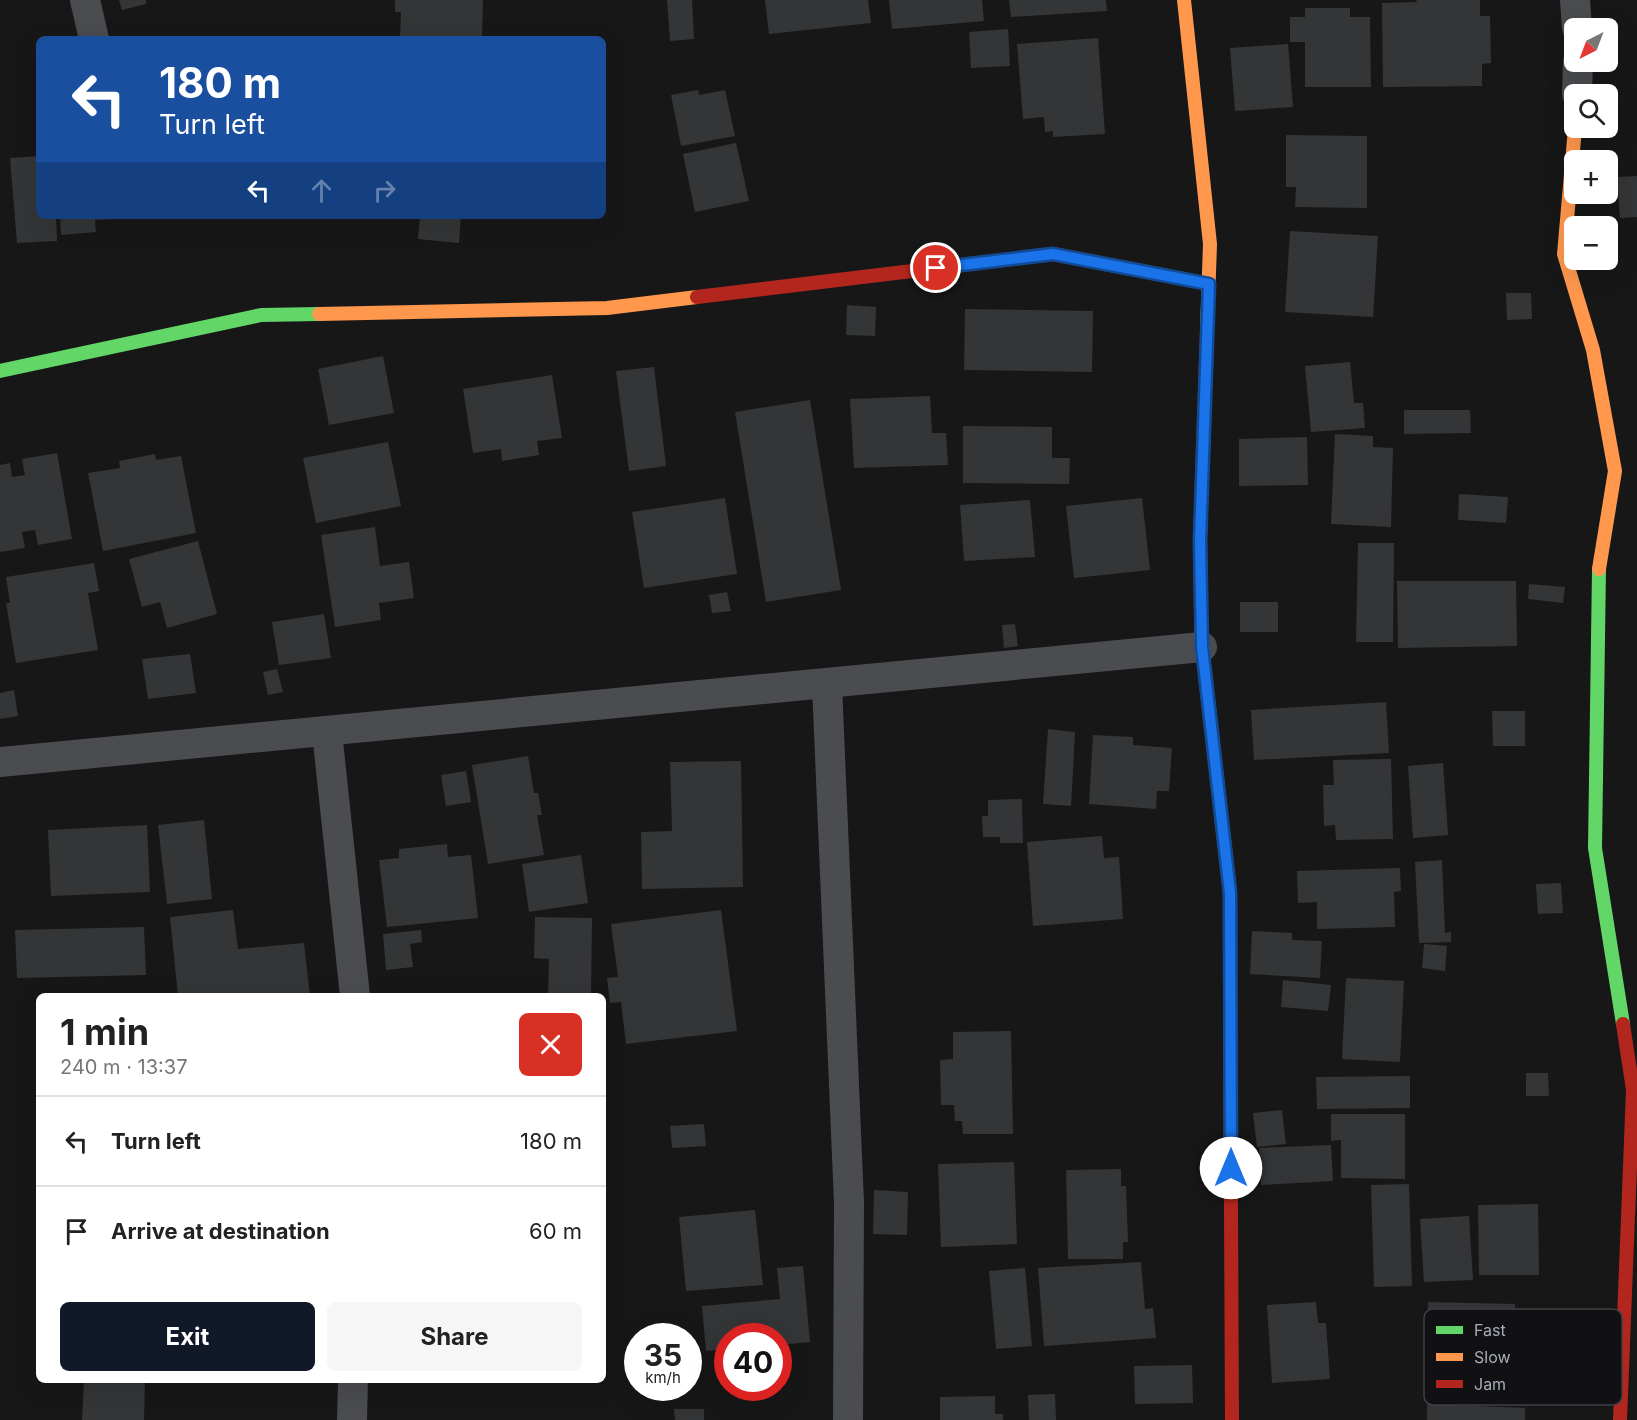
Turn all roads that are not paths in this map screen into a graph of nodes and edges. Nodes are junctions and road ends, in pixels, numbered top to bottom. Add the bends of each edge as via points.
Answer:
1 (86, 0) edge
2 (1184, 0) edge
3 (1575, 0) edge
4 (1576, 18) edge
5 (93, 36) edge
6 (1574, 138) edge
7 (1209, 284) junction
8 (0, 371) edge
9 (1202, 647) junction
10 (827, 685) junction
11 (327, 732) junction
12 (0, 762) edge
13 (355, 993) edge
14 (1622, 1373) edge
15 (353, 1383) edge
16 (1621, 1405) edge
17 (352, 1420) edge
18 (848, 1420) edge
19 (1232, 1420) edge
20 (1620, 1420) edge

1 - 5 street
2 - 7 street via 1210,244
3 - 4 street
6 - 14 street via 1564,254 1593,350 1615,471 1598,574 1595,848 1634,1090
7 - 8 street via 1053,254 607,308 261,315
7 - 9 street via 1200,541
9 - 10 street
9 - 19 street via 1230,893
10 - 11 street
10 - 18 street via 849,1203
11 - 12 street
11 - 13 street
15 - 17 street
16 - 20 street

